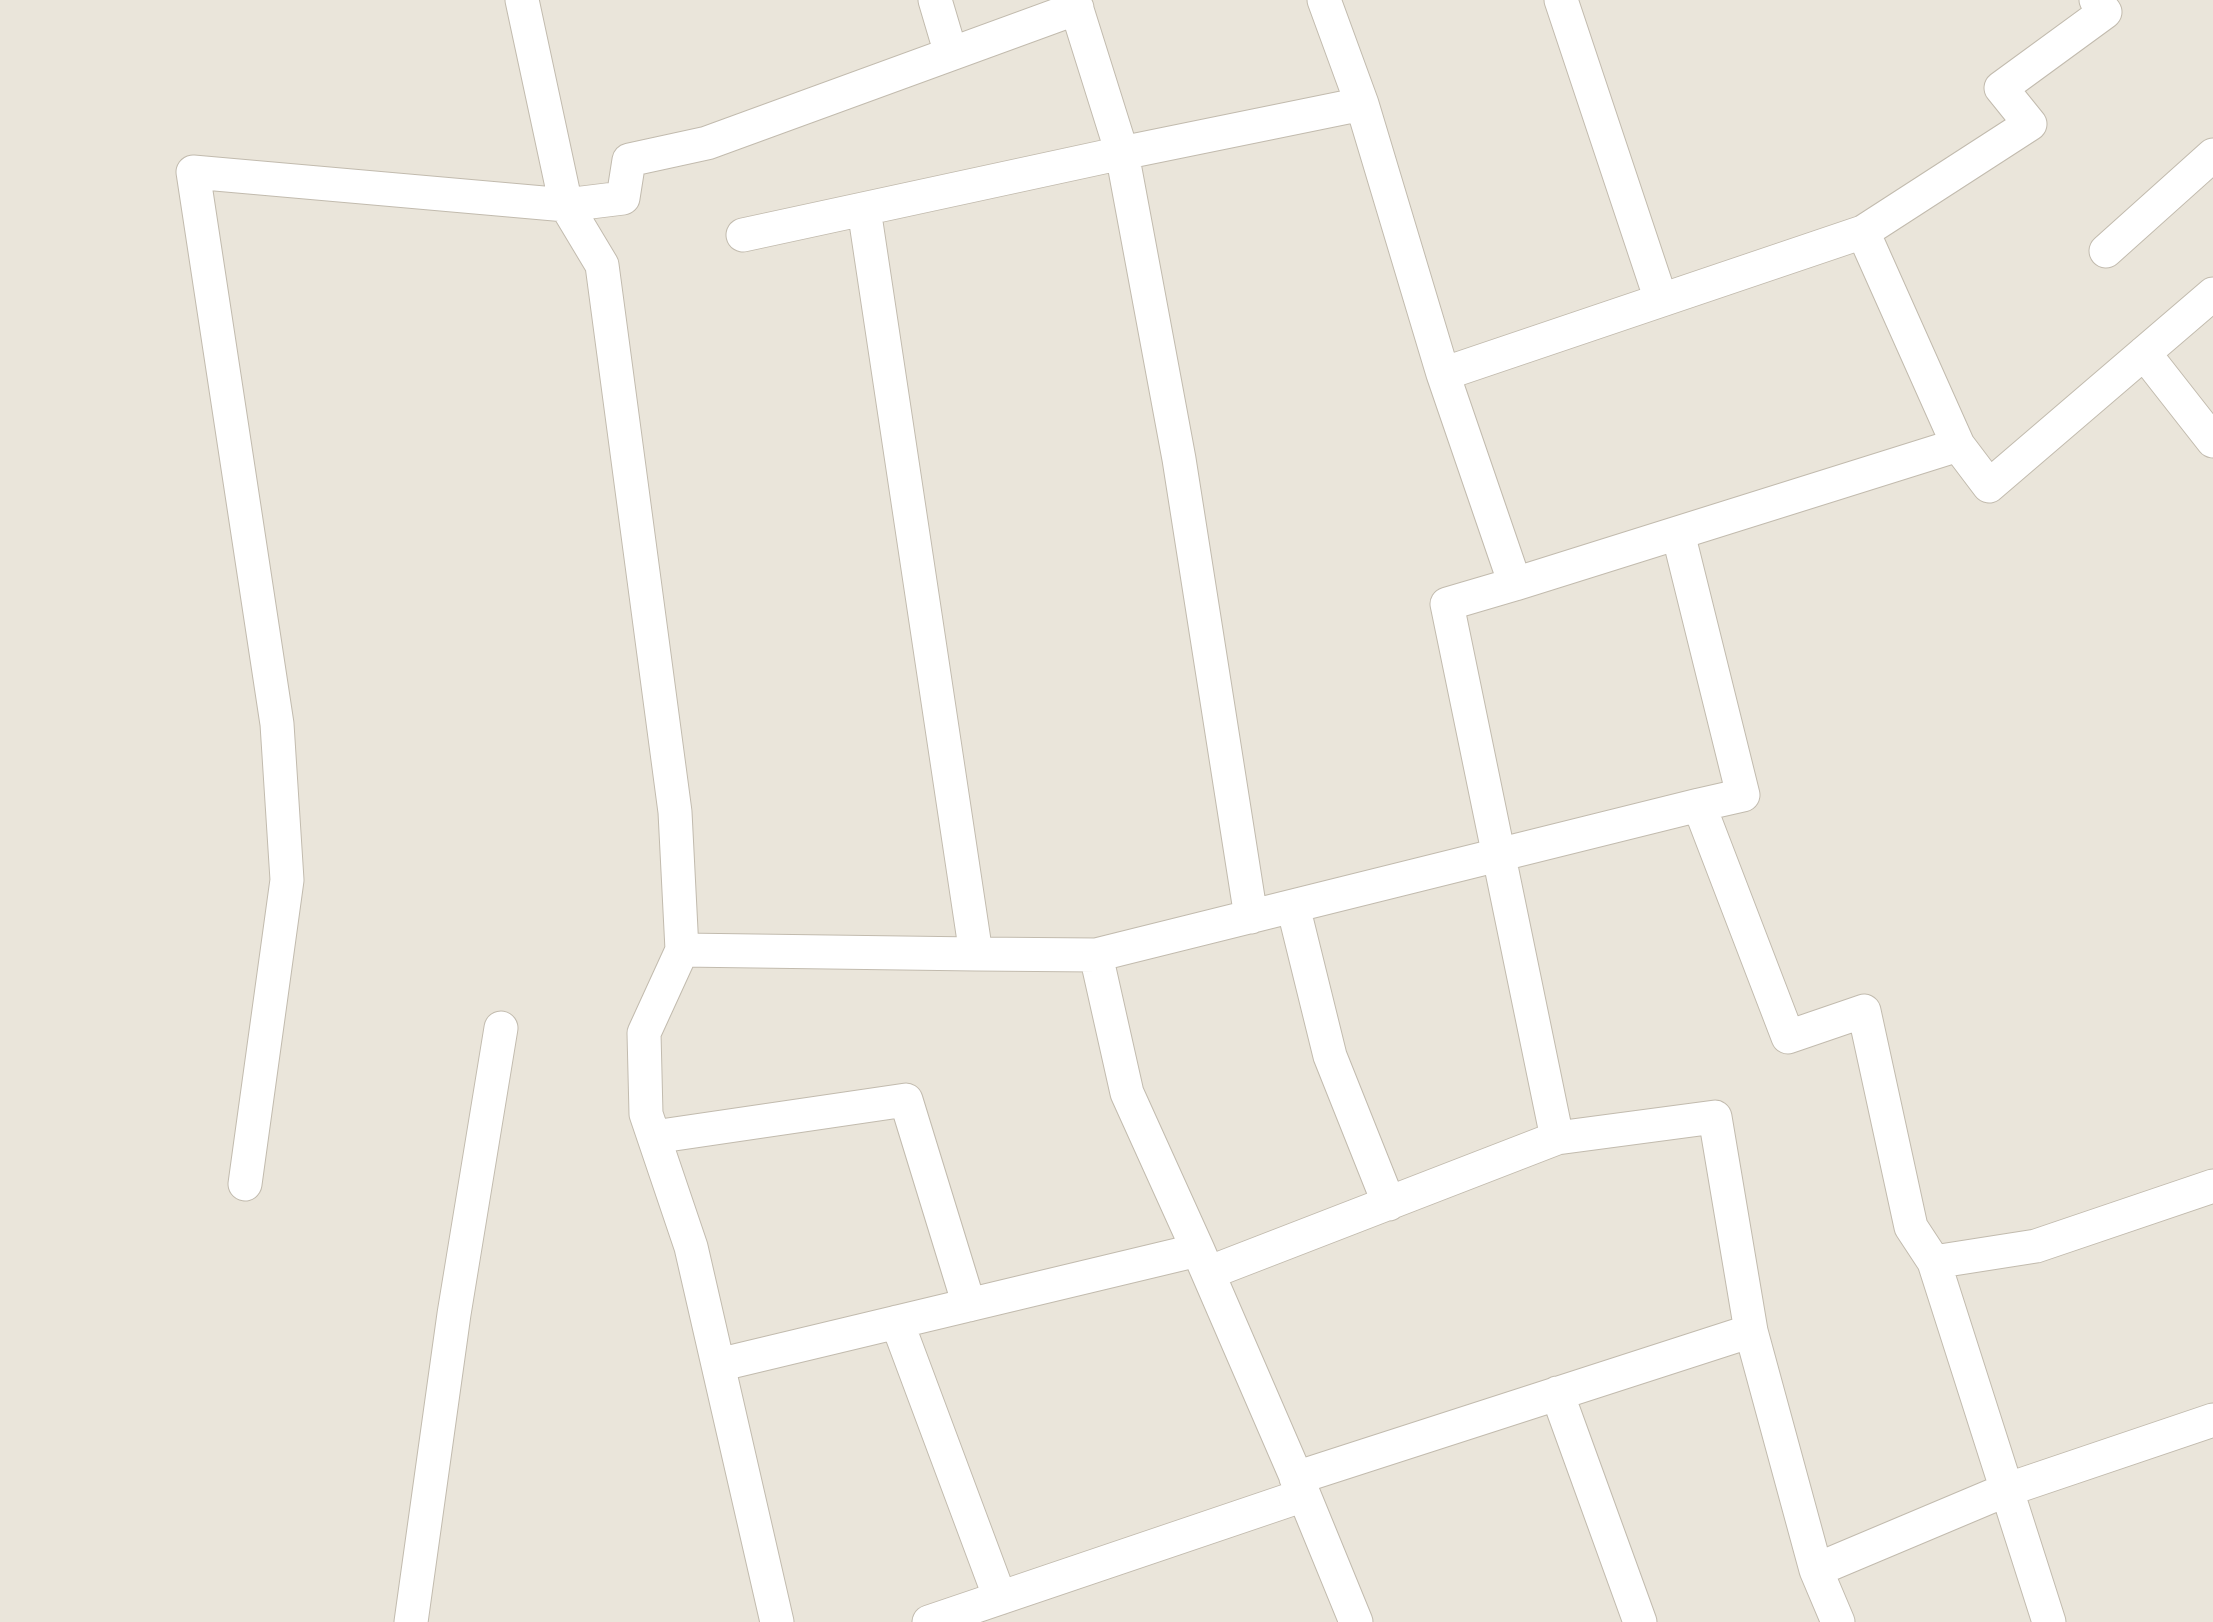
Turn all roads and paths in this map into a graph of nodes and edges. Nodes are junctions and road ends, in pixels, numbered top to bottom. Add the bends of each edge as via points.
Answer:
1 (522, 0) edge
2 (935, 0) edge
3 (1324, 0) edge
4 (1561, 0) edge
5 (2096, 0) edge
6 (1076, 4) edge
7 (951, 54) junction
8 (1362, 104) junction
9 (1122, 153) junction
10 (2213, 155) edge
11 (566, 205) junction
12 (864, 209) junction
13 (1863, 232) junction
14 (743, 235) dead end
15 (2106, 251) dead end
16 (2213, 294) edge
17 (1661, 300) junction
18 (2144, 353) junction
19 (1443, 374) junction
20 (2213, 441) edge
21 (1958, 445) junction
22 (1678, 533) junction
23 (1515, 584) junction
24 (1699, 805) junction
25 (1499, 855) junction
26 (1293, 906) junction
27 (1251, 916) junction
28 (682, 950) junction
29 (976, 954) junction
30 (1095, 955) junction
31 (501, 1028) dead end
32 (654, 1137) junction
33 (1557, 1138) junction
34 (245, 1184) dead end
35 (2213, 1186) edge
36 (1389, 1204) junction
37 (1203, 1262) junction
38 (1934, 1262) junction
39 (969, 1305) junction
40 (897, 1322) junction
41 (1751, 1330) junction
42 (718, 1365) junction
43 (1557, 1393) junction
44 (2213, 1420) edge
45 (1300, 1486) junction
46 (2006, 1490) junction
47 (1816, 1570) junction
48 (1000, 1598) junction
49 (411, 1622) edge
50 (777, 1622) edge
51 (929, 1622) edge
52 (1356, 1622) edge
53 (1640, 1622) edge
54 (1838, 1622) edge
55 (2049, 1622) edge

1 - 11 street
2 - 7 street
3 - 8 street
4 - 17 street
5 - 13 street via 2105,12 2001,88 2030,124
6 - 7 street
6 - 9 street
7 - 11 street via 707,143 630,160 623,198
8 - 9 street
8 - 19 street
9 - 12 street
9 - 27 street via 1179,459
10 - 15 street
11 - 28 street via 602,265 675,812
11 - 34 street via 193,172 277,724 287,880
12 - 14 street
12 - 29 street
13 - 17 street
13 - 21 street
16 - 18 street
17 - 19 street
18 - 20 street
18 - 21 street via 1989,486
19 - 23 street
21 - 22 street
22 - 23 street
22 - 24 street via 1743,795
23 - 25 street via 1448,604
24 - 25 street
24 - 38 street via 1788,1037 1864,1011 1911,1227
25 - 26 street
25 - 33 street
26 - 27 street
26 - 36 street via 1330,1056
27 - 30 street
28 - 29 street
28 - 32 street via 644,1033 646,1114
29 - 30 street
30 - 37 street via 1127,1093
31 - 49 street via 454,1314
32 - 39 street via 906,1100
32 - 42 street via 691,1247
33 - 36 street
33 - 41 street via 1715,1118
35 - 38 street via 2036,1246
36 - 37 street
37 - 39 street
37 - 45 street
38 - 46 street
39 - 40 street
40 - 42 street
40 - 48 street
41 - 43 street
41 - 47 street
42 - 50 street
43 - 45 street
43 - 53 street
44 - 46 street
45 - 48 street
45 - 52 street
46 - 47 street
46 - 55 street
47 - 54 street
48 - 51 street

